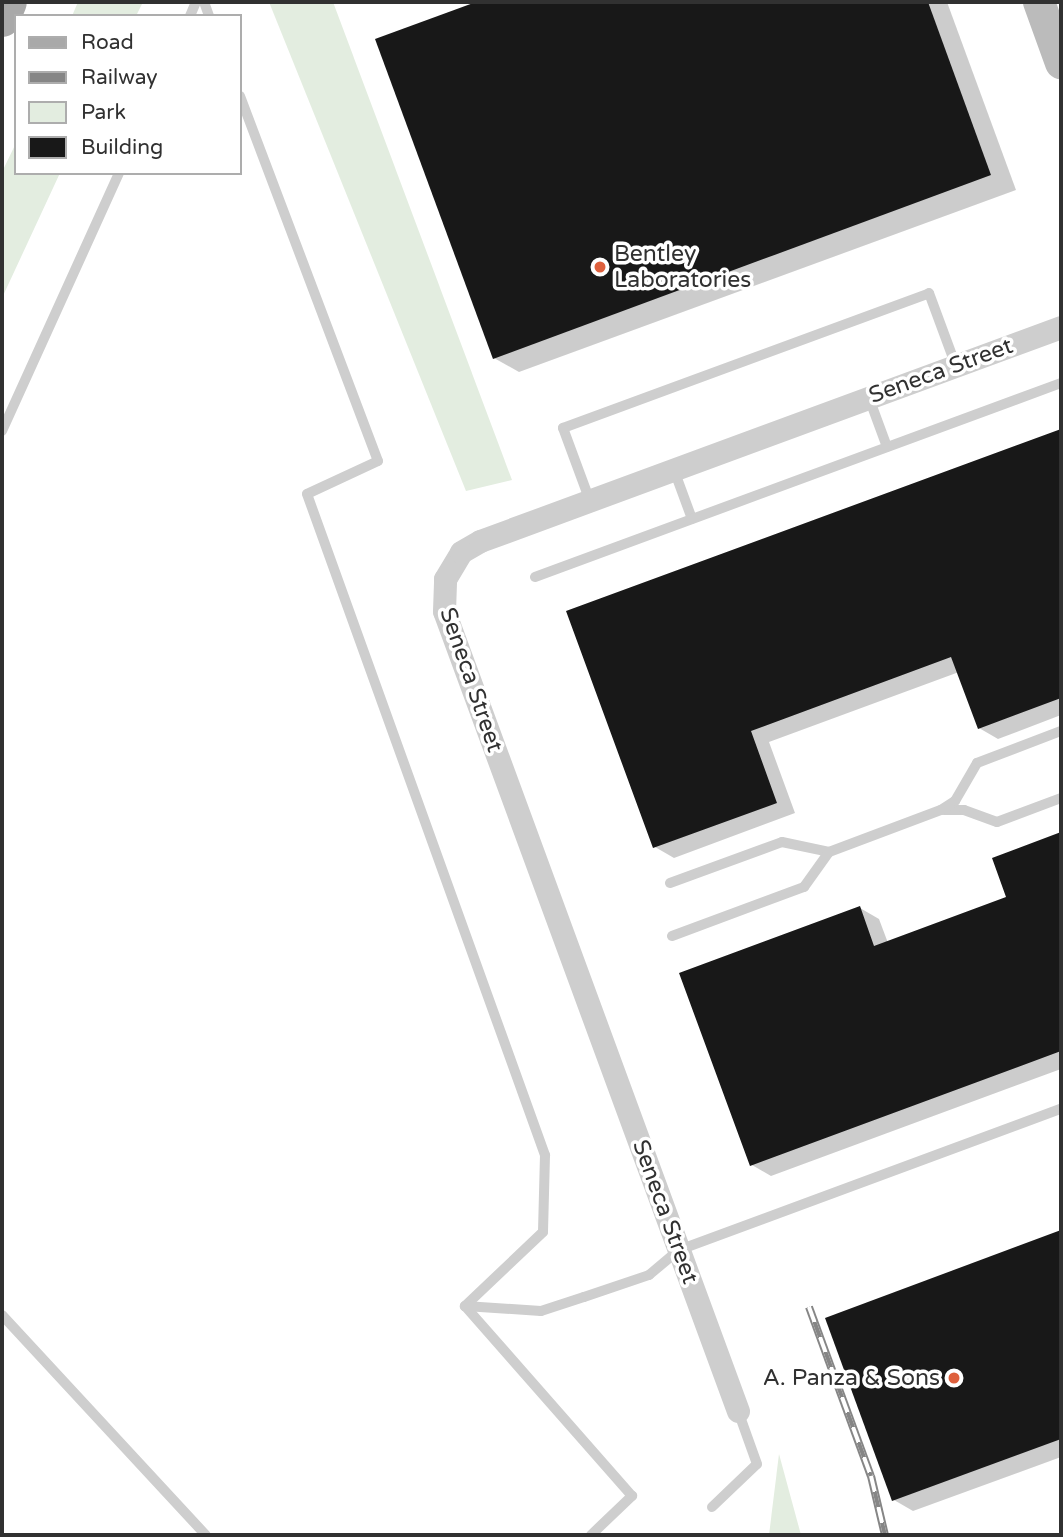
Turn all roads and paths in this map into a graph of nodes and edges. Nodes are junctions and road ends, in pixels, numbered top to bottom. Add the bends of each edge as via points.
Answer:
1 (9, 2) edge
2 (1039, 2) edge
3 (2, 19) edge
4 (1060, 54) edge
5 (242, 101) edge
6 (118, 175) edge
7 (1061, 327) edge
8 (956, 366) junction
9 (1061, 383) edge
10 (869, 398) junction
11 (2, 431) edge
12 (887, 447) junction
13 (674, 470) junction
14 (590, 501) junction
15 (692, 519) junction
16 (535, 577) dead end
17 (1061, 731) edge
18 (1061, 798) edge
19 (941, 810) junction
20 (829, 852) junction
21 (670, 883) dead end
22 (672, 936) dead end
23 (1061, 1109) edge
24 (679, 1250) junction
25 (465, 1307) junction
26 (2, 1315) edge
27 (738, 1411) joint
28 (712, 1507) dead end
29 (206, 1535) edge
30 (591, 1535) edge

1 - 3 main road
2 - 4 street
5 - 25 lane via 379,461 307,494 545,1155 543,1232
6 - 11 lane
7 - 8 street, Seneca Street
8 - 10 street, Seneca Street
8 - 14 lane via 929,293 863,317 563,428
9 - 12 lane
10 - 12 lane
10 - 13 street, Seneca Street
12 - 15 lane
13 - 14 street, Seneca Street
13 - 15 lane
14 - 24 street, Seneca Street via 470,546 449,569 443,599
15 - 16 lane
17 - 19 lane via 976,763 955,800
18 - 19 lane via 997,822 964,810
19 - 20 lane
20 - 21 lane via 782,842
20 - 22 lane via 804,887
23 - 24 lane
24 - 25 lane via 649,1275 541,1311
24 - 27 street, Seneca Street
25 - 30 lane via 632,1496
26 - 29 lane
27 - 28 lane via 757,1464

